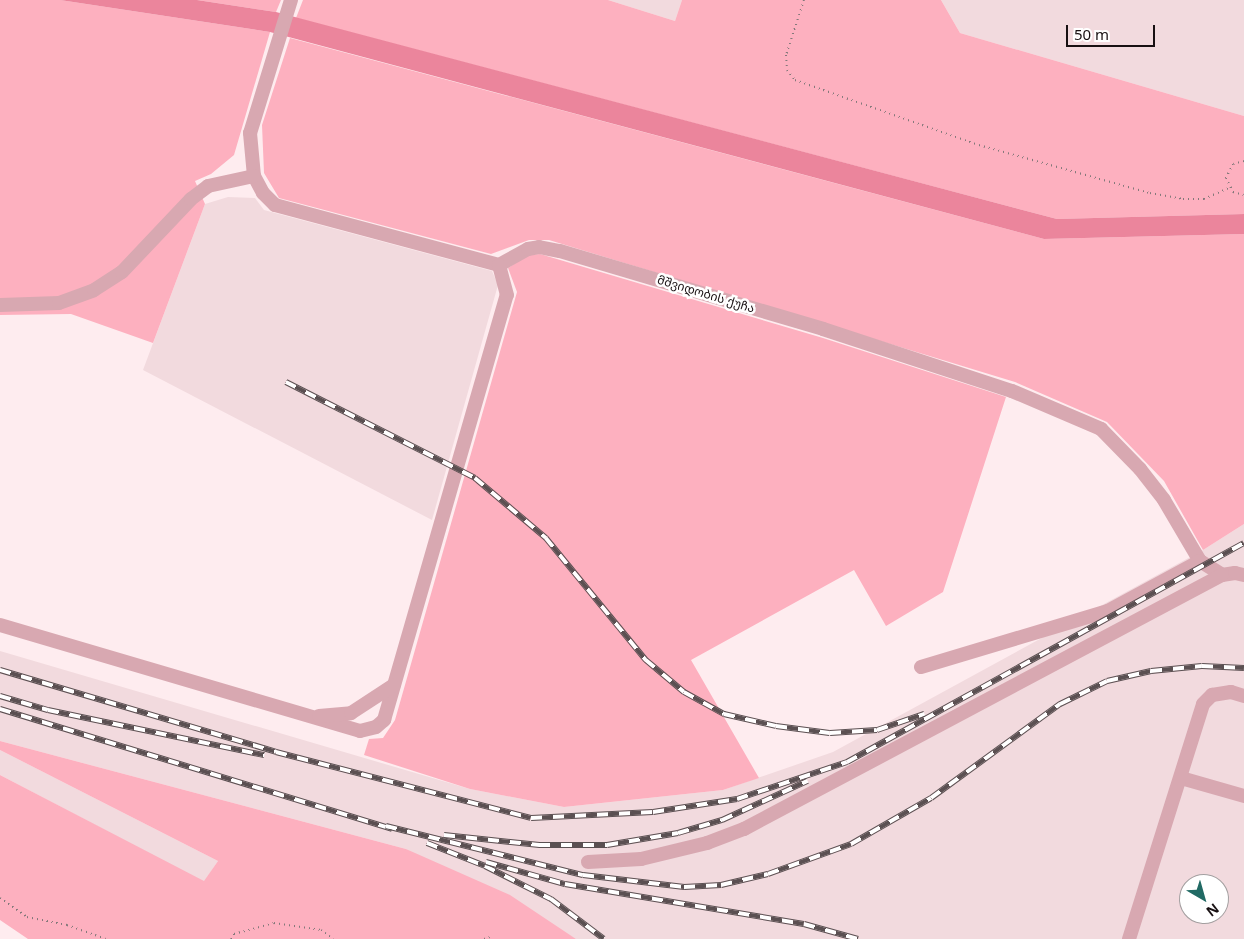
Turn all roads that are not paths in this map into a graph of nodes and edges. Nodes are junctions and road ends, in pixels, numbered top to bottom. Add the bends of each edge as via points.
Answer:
1 (291, 0) edge
2 (254, 176) junction
3 (499, 265) junction
4 (0, 305) edge
5 (1200, 561) junction
6 (1222, 575) junction
7 (1244, 576) edge
8 (0, 624) edge
9 (921, 667) dead end
10 (394, 685) junction
11 (1244, 696) edge
12 (306, 716) junction
13 (1180, 778) junction
14 (1244, 796) edge
15 (588, 862) dead end
16 (1129, 939) edge

1 - 2 street via 250,133
2 - 3 street via 263,193 275,205
2 - 4 street via 208,186 191,199 122,272 94,290 59,304
3 - 5 street, მშვიდობის ქუჩა via 539,246 560,251 822,329 1012,391 1102,429 1164,500
3 - 10 street via 507,295
5 - 6 street, მშვიდობის ქუჩა
5 - 9 street via 1108,611
6 - 7 street, მშვიდობის ქუჩა via 1235,573
6 - 15 street via 744,829 707,843 641,858
8 - 12 street
10 - 12 street via 351,713
10 - 12 street via 384,720 376,727 360,731
11 - 13 street via 1231,692 1212,695 1203,704
13 - 14 street
13 - 16 street

